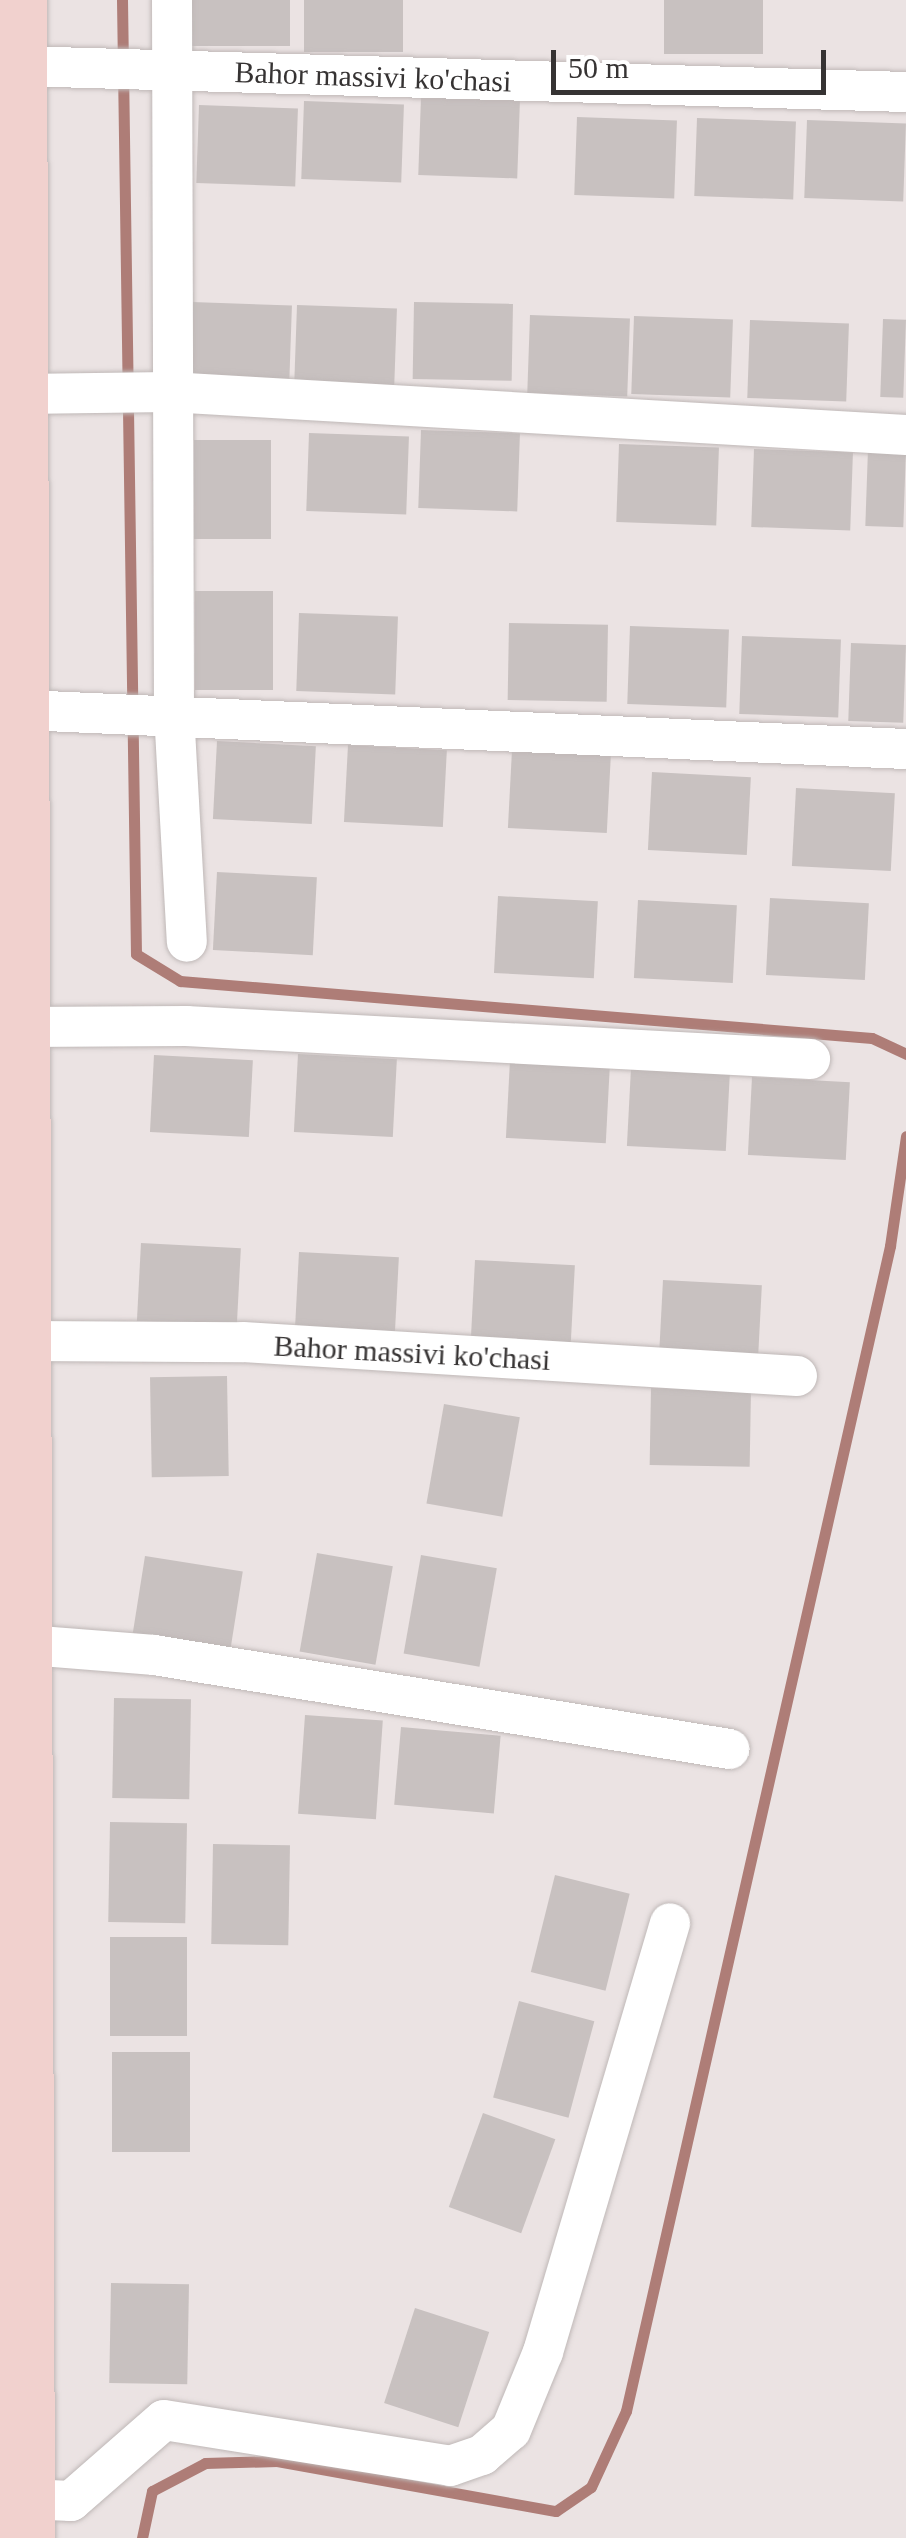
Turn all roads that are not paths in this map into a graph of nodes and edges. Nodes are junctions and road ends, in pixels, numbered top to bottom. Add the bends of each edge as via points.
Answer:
1 (20, 0) edge
2 (172, 0) edge
3 (20, 66) junction
4 (172, 72) junction
5 (906, 92) edge
6 (169, 392) junction
7 (22, 394) junction
8 (906, 435) edge
9 (23, 710) junction
10 (174, 712) junction
11 (906, 750) edge
12 (187, 942) dead end
13 (25, 1027) junction
14 (810, 1059) dead end
15 (26, 1341) junction
16 (796, 1376) dead end
17 (27, 1645) junction
18 (729, 1749) dead end
19 (670, 1923) dead end
20 (28, 2518) edge

1 - 3 main road
2 - 4 street
3 - 4 street, Bahor massivi ko'chasi
3 - 7 main road
4 - 5 street, Bahor massivi ko'chasi
4 - 6 street
6 - 7 street
6 - 8 street
6 - 10 street
7 - 9 main road
9 - 10 street
9 - 13 main road
10 - 11 street
10 - 12 street
13 - 14 street via 186,1026
13 - 15 main road
15 - 16 street, Bahor massivi ko'chasi via 243,1342
15 - 17 main road
17 - 18 street via 154,1655
17 - 20 main road
19 - 20 street via 544,2352 511,2430 482,2455 450,2466 164,2420 71,2501

